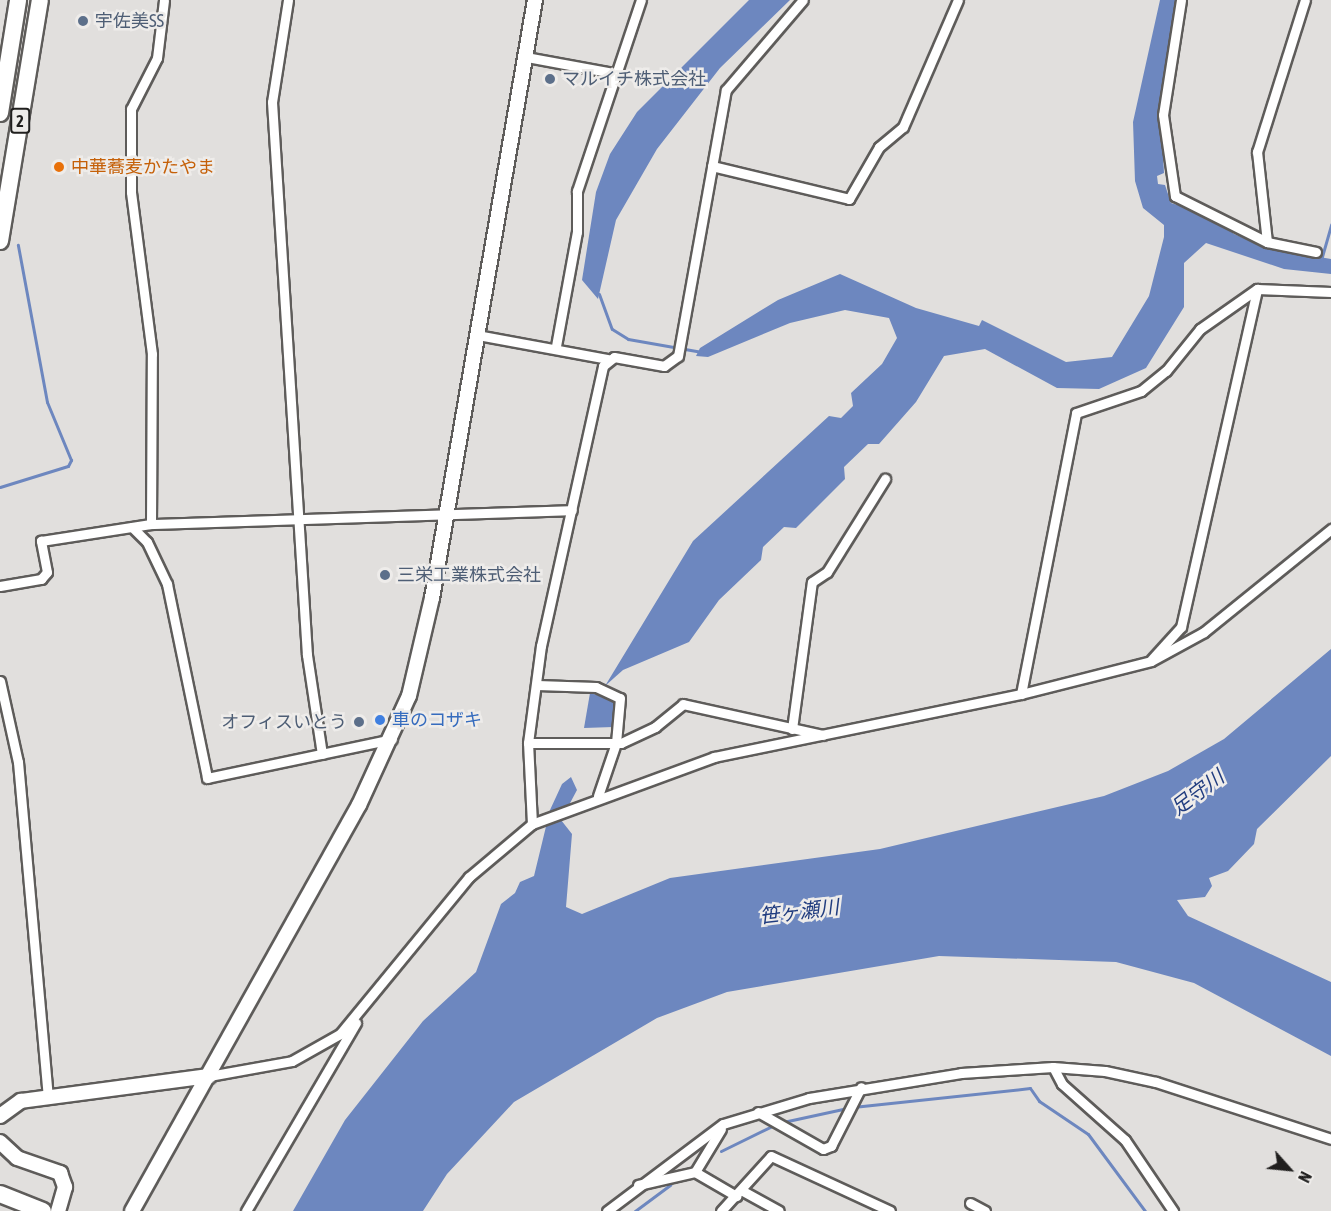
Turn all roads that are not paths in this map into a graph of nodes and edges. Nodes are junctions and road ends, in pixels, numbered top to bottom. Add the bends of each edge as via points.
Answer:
1 (18, 0) edge
2 (40, 0) edge
3 (164, 0) edge
4 (288, 0) edge
5 (535, 0) edge
6 (641, 0) edge
7 (803, 0) edge
8 (958, 0) edge
9 (1181, 0) edge
10 (1305, 0) edge
11 (526, 57) junction
12 (619, 74) junction
13 (0, 113) edge
14 (712, 166) junction
15 (0, 241) edge
16 (1267, 242) junction
17 (1316, 252) dead end
18 (1257, 289) junction
19 (1331, 292) edge
20 (477, 335) junction
21 (556, 346) junction
22 (608, 359) junction
23 (885, 479) dead end
24 (447, 510) junction
25 (573, 510) junction
26 (298, 515) junction
27 (151, 524) junction
28 (132, 527) junction
29 (1331, 529) edge
30 (0, 586) edge
31 (1150, 661) junction
32 (0, 681) edge
33 (537, 685) junction
34 (1021, 694) junction
35 (792, 729) junction
36 (823, 735) junction
37 (392, 738) junction
38 (528, 743) junction
39 (616, 743) junction
40 (322, 754) junction
41 (595, 798) junction
42 (532, 824) junction
43 (361, 1013) junction
44 (1053, 1068) junction
45 (209, 1076) junction
46 (861, 1088) junction
47 (48, 1099) junction
48 (758, 1112) junction
49 (0, 1116) edge
50 (723, 1124) junction
51 (1331, 1139) edge
52 (0, 1142) edge
53 (695, 1172) junction
54 (638, 1185) junction
55 (738, 1193) junction
56 (0, 1194) edge
57 (970, 1203) dead end
58 (43, 1211) edge
59 (57, 1211) edge
60 (132, 1211) edge
61 (246, 1211) edge
62 (607, 1211) edge
63 (721, 1211) edge
64 (779, 1211) edge
65 (890, 1211) edge
66 (985, 1211) edge
67 (1173, 1211) edge

1 - 13 highway, 2
2 - 15 highway, 2
3 - 27 street via 157,58 131,109 130,192 152,354
4 - 26 street via 272,102
5 - 11 street
6 - 12 street
7 - 14 street via 726,90
8 - 14 street via 903,127 879,147 849,199
9 - 16 street via 1163,115 1175,196
10 - 16 street via 1257,152
11 - 12 street
11 - 20 street
12 - 21 street via 577,191 577,232
14 - 22 street via 684,341 678,356 664,366
16 - 17 street
18 - 19 street
18 - 31 street via 1181,627
18 - 34 street via 1200,329 1166,371 1141,391 1076,413
20 - 21 street
20 - 24 street
21 - 22 street
22 - 25 street
23 - 35 street via 827,572 812,582
24 - 25 street
24 - 26 street
24 - 37 street via 423,645
25 - 33 street
26 - 27 street
26 - 40 street via 307,655
27 - 28 street
28 - 30 street via 41,540 47,572 41,579
28 - 40 street via 147,542 167,584 207,778
29 - 31 street via 1204,632
31 - 34 street
32 - 47 street via 18,762
33 - 38 street
33 - 39 street via 605,691 620,698
34 - 36 street
35 - 36 street
35 - 39 street via 683,704 643,734
36 - 41 street via 714,757
37 - 40 street
37 - 45 street
38 - 39 street
38 - 42 street
39 - 41 street
41 - 42 street
42 - 43 street via 469,877
43 - 45 street via 340,1034 292,1061
43 - 61 street
44 - 46 street
44 - 51 street via 1156,1082
44 - 67 street via 1062,1084 1125,1140
45 - 47 street
45 - 60 street
46 - 48 street
46 - 48 street via 831,1146 823,1149
47 - 49 street via 21,1101
48 - 50 street
50 - 53 street
50 - 54 street
52 - 59 street via 18,1158 60,1173 65,1187
53 - 54 street
53 - 55 street
54 - 62 street
55 - 63 street
55 - 64 street
55 - 65 street via 771,1156
56 - 58 highway
57 - 66 street

